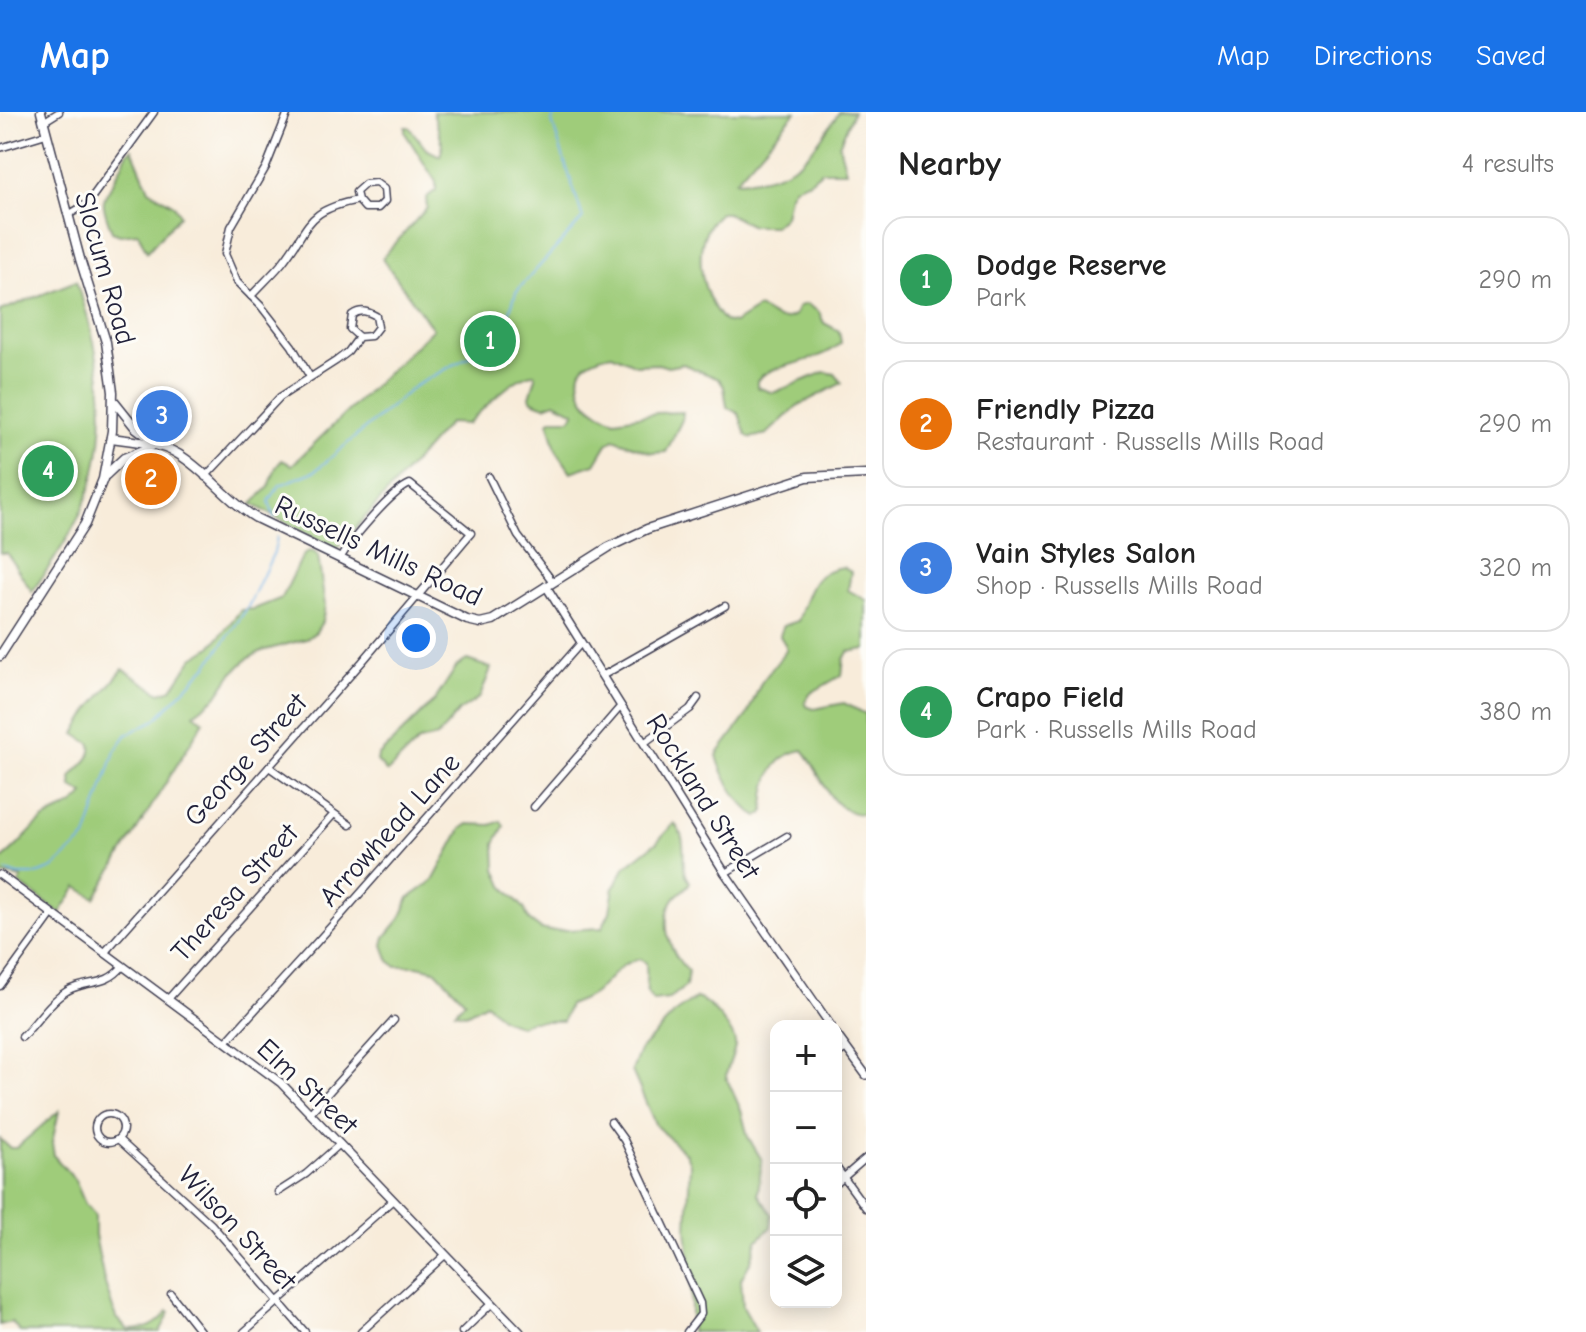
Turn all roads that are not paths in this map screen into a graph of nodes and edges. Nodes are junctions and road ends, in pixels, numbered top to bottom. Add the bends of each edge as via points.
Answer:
1 (41, 112) edge
2 (59, 112) edge
3 (154, 112) edge
4 (288, 112) edge
5 (43, 122) junction
6 (46, 134) junction
7 (0, 148) edge
8 (358, 200) junction
9 (68, 215) junction
10 (251, 296) junction
11 (359, 337) junction
12 (310, 377) junction
13 (114, 400) junction
14 (111, 438) junction
15 (158, 447) junction
16 (866, 474) edge
17 (205, 477) junction
18 (489, 477) dead end
19 (103, 479) junction
20 (340, 559) junction
21 (549, 584) junction
22 (418, 596) junction
23 (725, 606) dead end
24 (581, 643) junction
25 (0, 656) edge
26 (602, 676) junction
27 (698, 698) dead end
28 (621, 706) junction
29 (644, 743) junction
30 (269, 767) junction
31 (534, 807) dead end
32 (334, 814) junction
33 (350, 825) dead end
34 (787, 836) dead end
35 (725, 873) junction
36 (0, 875) edge
37 (52, 914) junction
38 (105, 952) junction
39 (123, 966) junction
40 (0, 986) edge
41 (168, 999) junction
42 (394, 1020) dead end
43 (827, 1020) edge
44 (22, 1037) dead end
45 (226, 1042) junction
46 (842, 1042) edge
47 (846, 1048) junction
48 (842, 1051) edge
49 (866, 1075) edge
50 (310, 1113) junction
51 (611, 1122) dead end
52 (118, 1139) junction
53 (340, 1144) junction
54 (866, 1158) edge
55 (842, 1175) edge
56 (844, 1178) junction
57 (278, 1192) dead end
58 (393, 1200) junction
59 (866, 1208) edge
60 (445, 1255) junction
61 (171, 1294) dead end
62 (278, 1301) junction
63 (492, 1303) junction
64 (201, 1332) edge
65 (244, 1332) edge
66 (305, 1332) edge
67 (361, 1332) edge
68 (462, 1332) edge
69 (520, 1332) edge
70 (687, 1332) edge

1 - 5 main road, Slocum Road
2 - 5 street
3 - 9 street via 87,204
4 - 10 street via 266,167 226,240 229,268
5 - 6 main road, Slocum Road
6 - 7 street
6 - 9 main road, Slocum Road
8 - 8 street via 365,208 378,208 385,201 384,189 365,184 356,192
8 - 10 street via 316,214
9 - 13 main road, Slocum Road via 106,342
10 - 12 street
11 - 11 street via 352,332 350,319 357,312 370,312 378,327 371,336
11 - 12 street via 348,352
12 - 17 street via 272,404
13 - 14 main road, Slocum Road
13 - 15 main road
14 - 15 main road, Russells Mills Road
14 - 19 main road
15 - 17 main road, Russells Mills Road via 179,455
15 - 19 main road via 124,458
16 - 21 main road, Russells Mills Road via 807,477 686,515 627,538
17 - 20 main road, Russells Mills Road via 249,514
18 - 21 street
19 - 25 main road via 78,536
20 - 22 main road, Russells Mills Road
20 - 22 street, George Street via 393,495 415,486 471,533
21 - 22 main road, Russells Mills Road via 484,623
21 - 24 street, Rockland Street
22 - 30 street, George Street
23 - 26 street
24 - 26 street, Rockland Street
24 - 45 street, Arrowhead Lane
26 - 28 street, Rockland Street
27 - 29 street
28 - 29 street, Rockland Street
28 - 31 street
29 - 35 street, Rockland Street
30 - 32 street
30 - 38 street, George Street
32 - 33 street
32 - 41 street, Theresa Street
34 - 35 street
35 - 43 street, Rockland Street
36 - 37 street, Elm Street
37 - 38 street, Elm Street
37 - 40 street
38 - 39 street, Elm Street
39 - 41 street, Elm Street
39 - 44 street via 110,979 64,993
41 - 45 street, Elm Street
42 - 50 street
45 - 50 street, Elm Street via 281,1083
46 - 47 street
47 - 48 street
47 - 49 street
50 - 53 street, Elm Street
51 - 70 street via 700,1303 701,1314
52 - 52 street via 122,1122 111,1113 101,1116 98,1136
52 - 62 street, Wilson Street via 211,1224
53 - 57 street
53 - 58 street, Elm Street
54 - 56 street
55 - 56 street
56 - 59 street
58 - 60 street, Elm Street
58 - 62 street
60 - 63 street, Elm Street
60 - 67 street
61 - 64 street
62 - 65 street
62 - 66 street, Wilson Street
63 - 68 street
63 - 69 street, Elm Street

